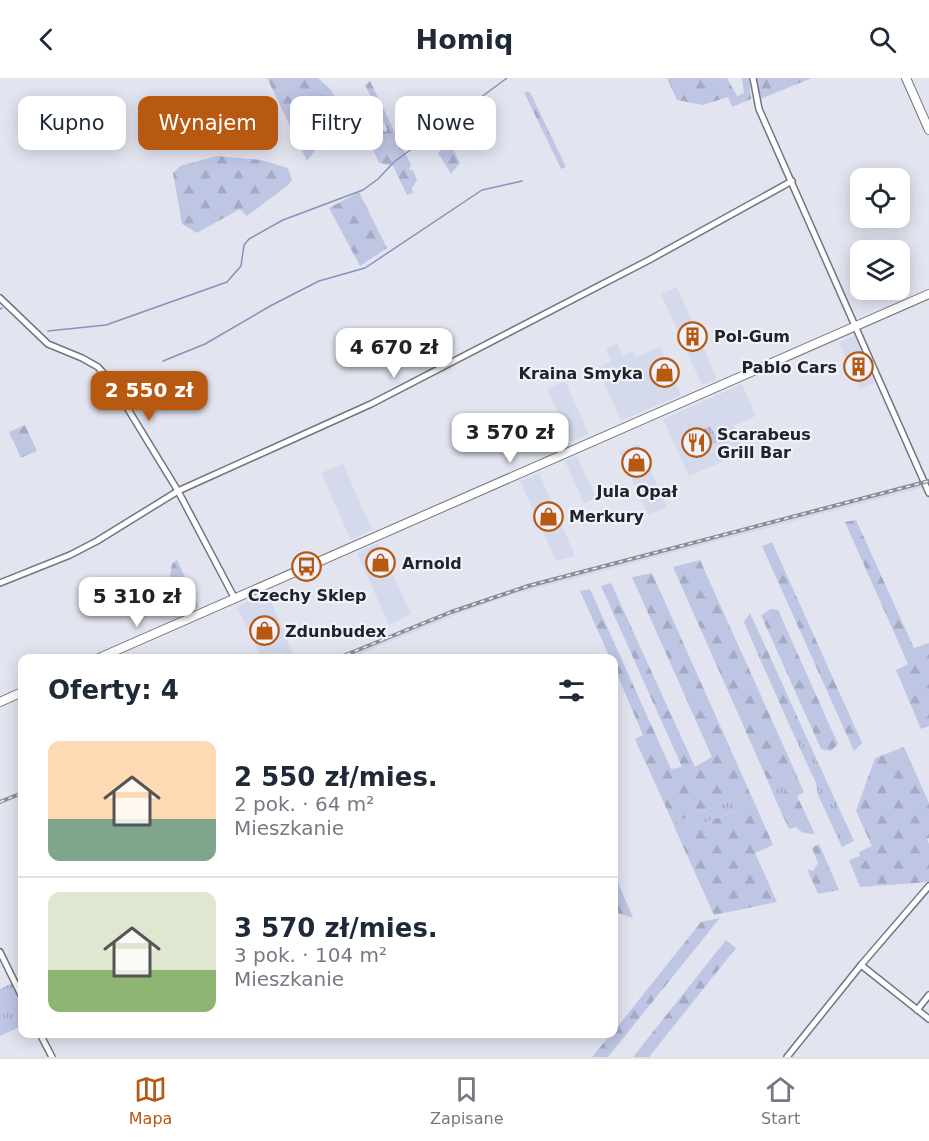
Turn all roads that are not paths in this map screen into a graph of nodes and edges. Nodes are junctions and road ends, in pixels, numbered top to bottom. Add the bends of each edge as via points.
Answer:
1 (753, 78) edge
2 (908, 78) edge
3 (929, 130) edge
4 (792, 181) junction
5 (929, 294) edge
6 (0, 298) edge
7 (856, 326) junction
8 (178, 491) junction
9 (929, 493) edge
10 (0, 583) edge
11 (235, 599) junction
12 (108, 654) edge
13 (18, 694) edge
14 (0, 702) edge
15 (929, 886) edge
16 (0, 952) edge
17 (861, 965) junction
18 (18, 989) edge
19 (929, 995) edge
20 (917, 1010) junction
21 (929, 1019) edge
22 (42, 1038) edge
23 (52, 1057) edge
24 (787, 1057) edge

1 - 4 street via 759,109
2 - 3 main road
4 - 7 street
4 - 8 street via 370,404
5 - 7 main road
6 - 8 street via 48,344 98,367 112,383
7 - 9 street
7 - 11 main road
8 - 10 street via 97,541
8 - 11 street
11 - 12 main road
13 - 14 main road
15 - 17 street
16 - 18 street
17 - 20 street
17 - 24 street
19 - 20 street
20 - 21 street
22 - 23 street

